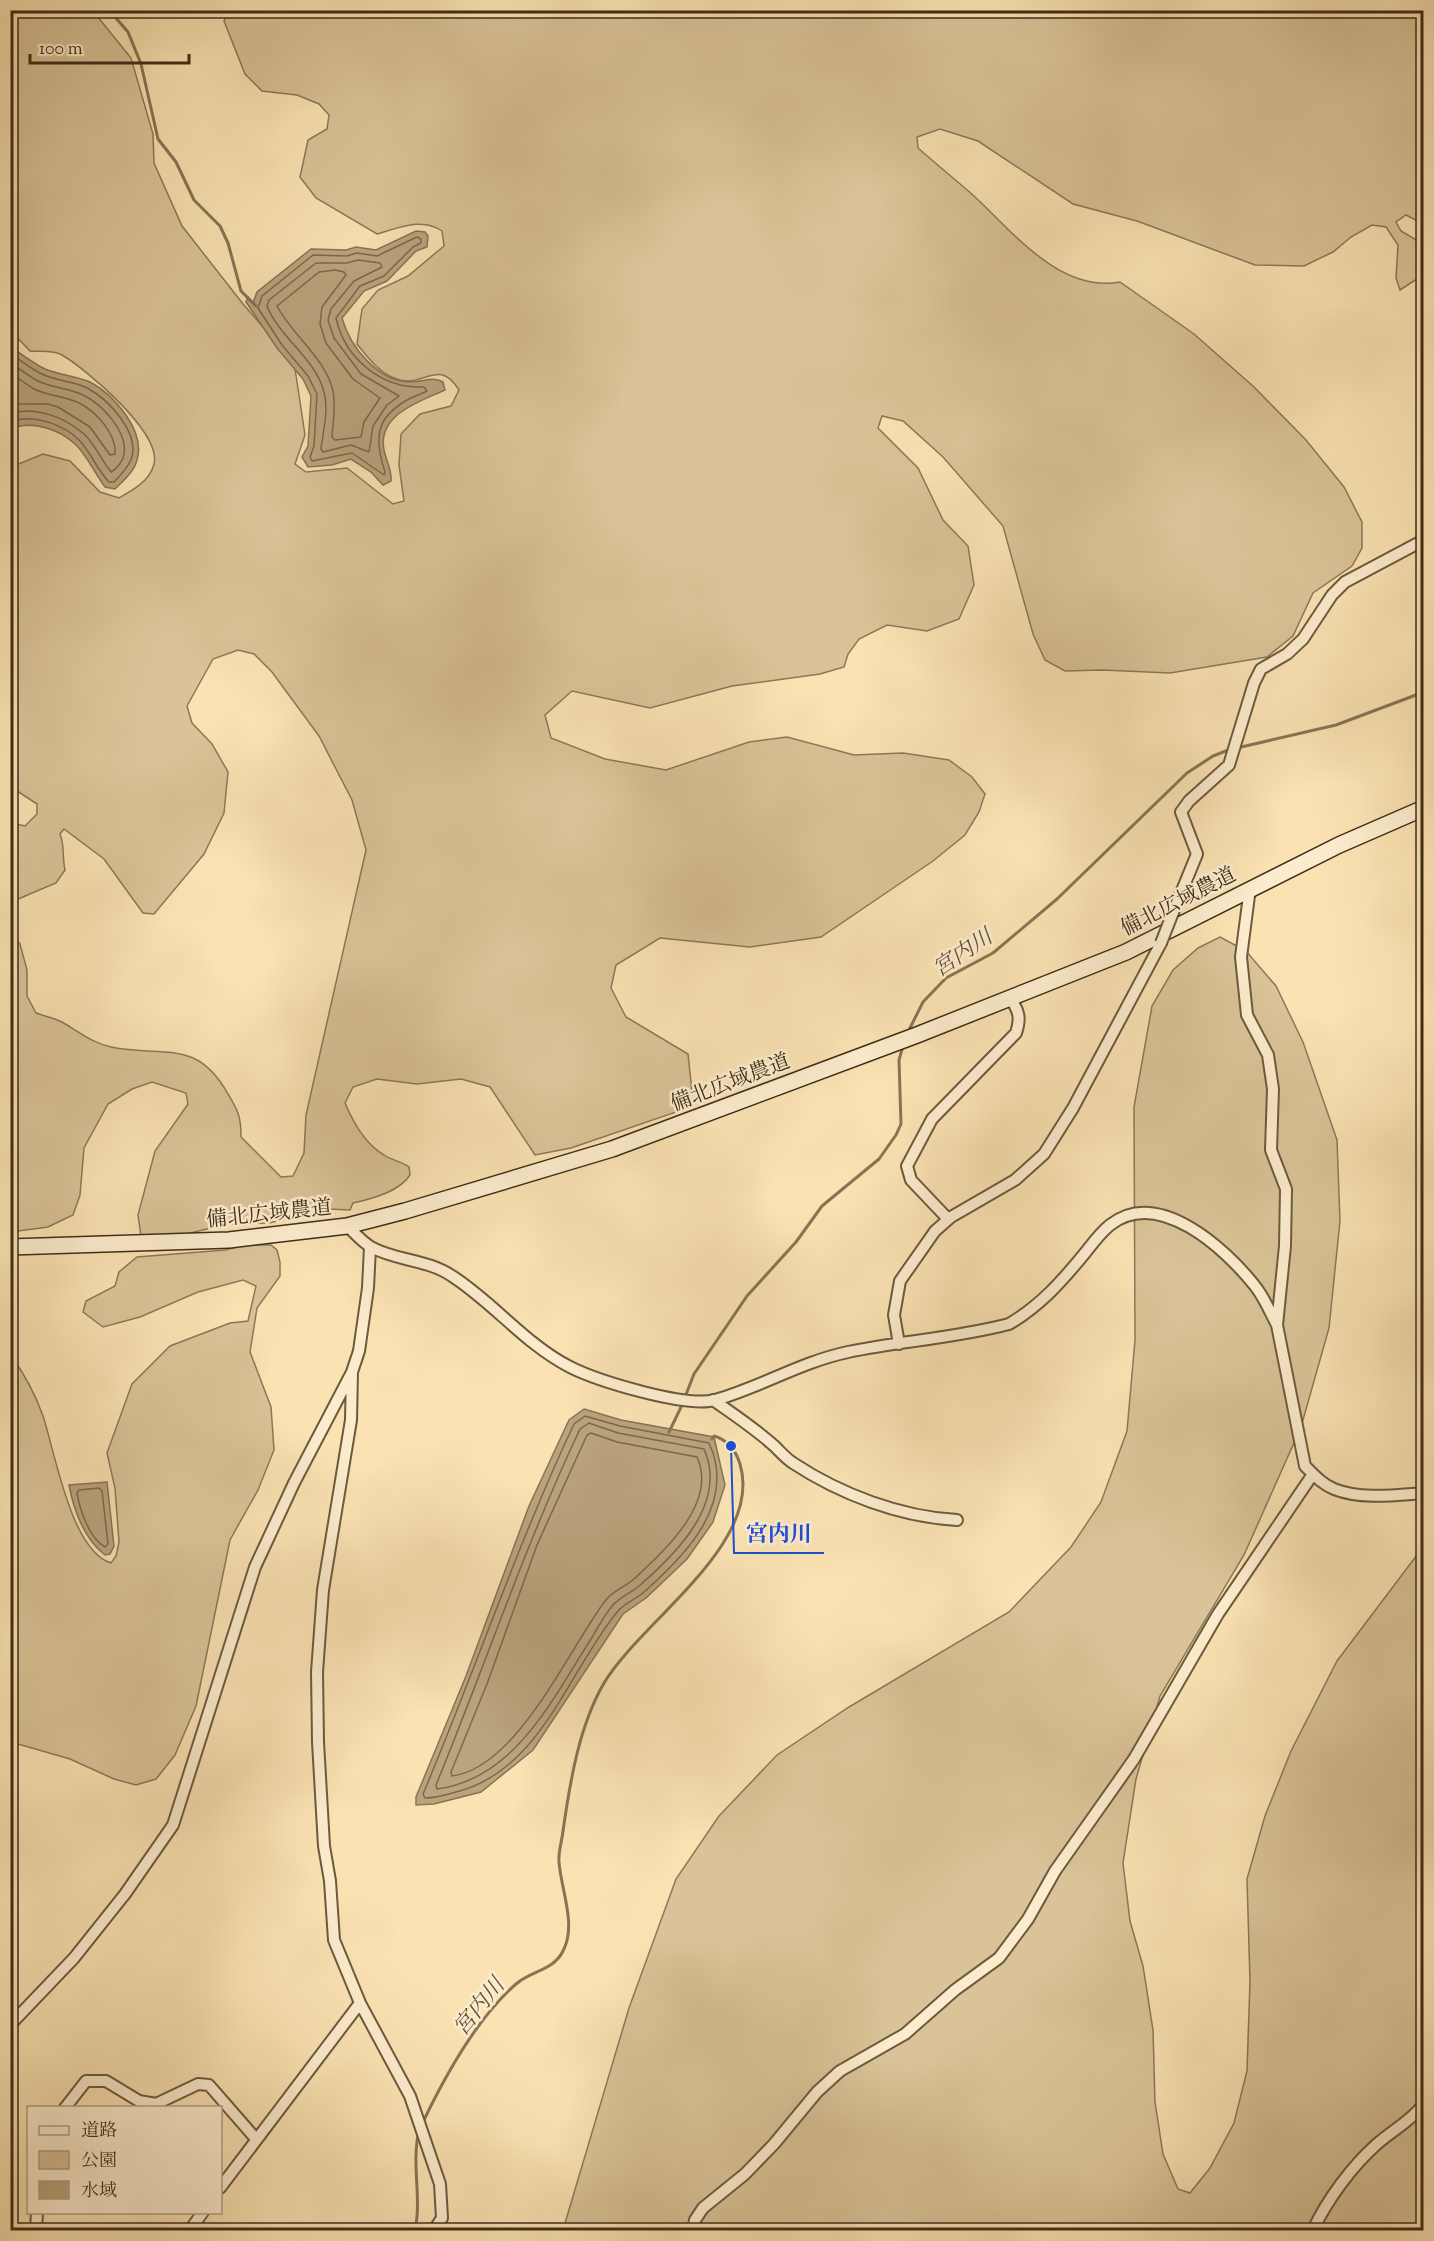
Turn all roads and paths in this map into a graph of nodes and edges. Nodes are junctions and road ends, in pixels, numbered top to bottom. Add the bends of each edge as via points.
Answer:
1 (1424, 540) edge
2 (1424, 808) edge
3 (1250, 888) junction
4 (1010, 999) junction
5 (948, 1219) junction
6 (347, 1226) junction
7 (10, 1247) edge
8 (370, 1247) junction
9 (1277, 1325) junction
10 (898, 1344) junction
11 (352, 1372) junction
12 (713, 1400) junction
13 (1313, 1474) junction
14 (1424, 1493) edge
15 (957, 1520) dead end
16 (360, 2002) junction
17 (10, 2025) edge
18 (1424, 2104) edge
19 (67, 2106) edge
20 (256, 2139) junction
21 (222, 2185) edge
22 (37, 2214) edge
23 (202, 2214) edge
24 (36, 2230) edge
25 (190, 2230) edge
26 (434, 2230) edge
27 (693, 2230) edge
28 (1313, 2230) edge

1 - 5 street, bridge via 1344,582 1303,639 1261,669 1229,765 1181,812 1197,854 1161,943 1073,1108 1044,1154 1015,1179
2 - 3 street, 備北広域農道
3 - 4 street, 備北広域農道 via 1126,952
3 - 9 street via 1241,957 1247,1015 1268,1055 1273,1089 1271,1150 1286,1189
4 - 5 street via 1020,1021 1016,1033 932,1119 907,1166 911,1180
4 - 6 street, 備北広域農道 via 612,1149
5 - 10 street via 934,1232 900,1281 894,1315
6 - 7 street, 備北広域農道 via 229,1240
6 - 8 street
8 - 11 street via 359,1351
8 - 12 street via 431,1264 449,1274 534,1345 570,1367 639,1390 681,1399
9 - 10 street via 1257,1288 1239,1267 1183,1222 1137,1212 1100,1233 1049,1294 1009,1324
9 - 13 street via 1305,1466
10 - 12 street via 803,1365
11 - 16 street via 351,1420 323,1590 317,1672 318,1742 334,1941
11 - 17 street via 255,1567 173,1825 74,1958
12 - 15 street via 790,1462 834,1488 937,1519
13 - 14 street via 1336,1490 1360,1494
13 - 27 street via 1218,1614 1134,1759 999,1959 955,1990 905,2034 840,2071 745,2174 703,2208
16 - 20 street
16 - 26 street via 410,2096 433,2162 440,2184 442,2218
18 - 28 street via 1376,2145 1342,2184
19 - 20 street via 86,2081 106,2080 140,2101 156,2104 198,2084 209,2085
20 - 21 street
22 - 24 street
23 - 25 street

